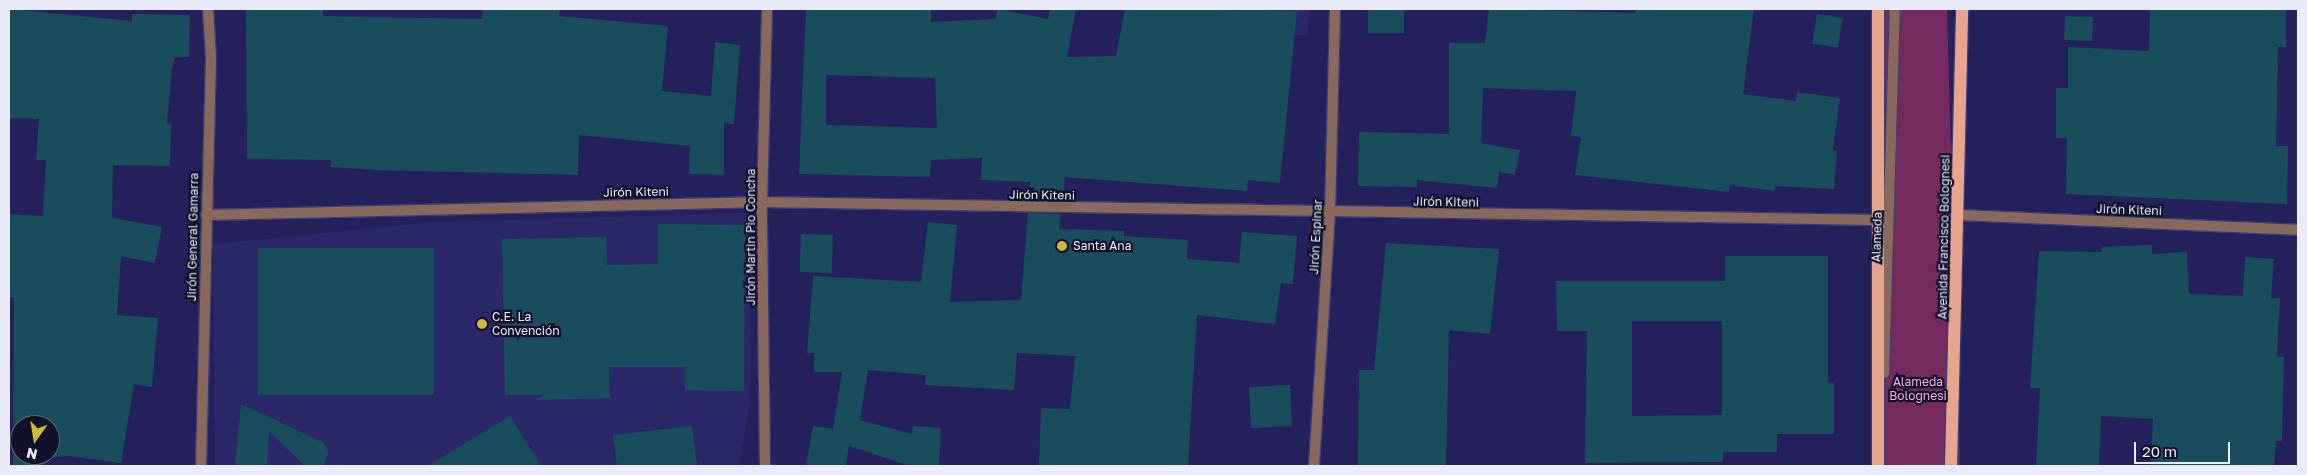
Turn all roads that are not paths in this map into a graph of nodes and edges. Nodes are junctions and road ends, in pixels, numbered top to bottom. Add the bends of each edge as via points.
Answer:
1 (208, 9) edge
2 (767, 9) edge
3 (1335, 9) edge
4 (1878, 9) edge
5 (1895, 9) edge
6 (1962, 9) edge
7 (762, 202) junction
8 (1330, 214) junction
9 (206, 215) junction
10 (1959, 215) junction
11 (1877, 220) junction
12 (2298, 230) edge
13 (201, 466) edge
14 (765, 466) edge
15 (1314, 466) edge
16 (1878, 466) edge
17 (1951, 466) edge

1 - 9 street, Jirón General Gamarra via 211,57
2 - 7 street, Jirón Martin Pio Concha
3 - 8 street, Jirón Espinar
4 - 11 main road
5 - 16 street, Alameda
6 - 10 main road, Avenida Francisco Bolognesi
7 - 8 street, Jirón Kiteni
7 - 9 street, Jirón Kiteni
7 - 14 street, Jirón Martin Pio Concha
8 - 11 street, Jirón Kiteni
8 - 15 street, Jirón Espinar
9 - 13 street, Jirón General Gamarra
10 - 12 street, Jirón Kiteni
10 - 17 main road, Avenida Francisco Bolognesi
11 - 16 main road

